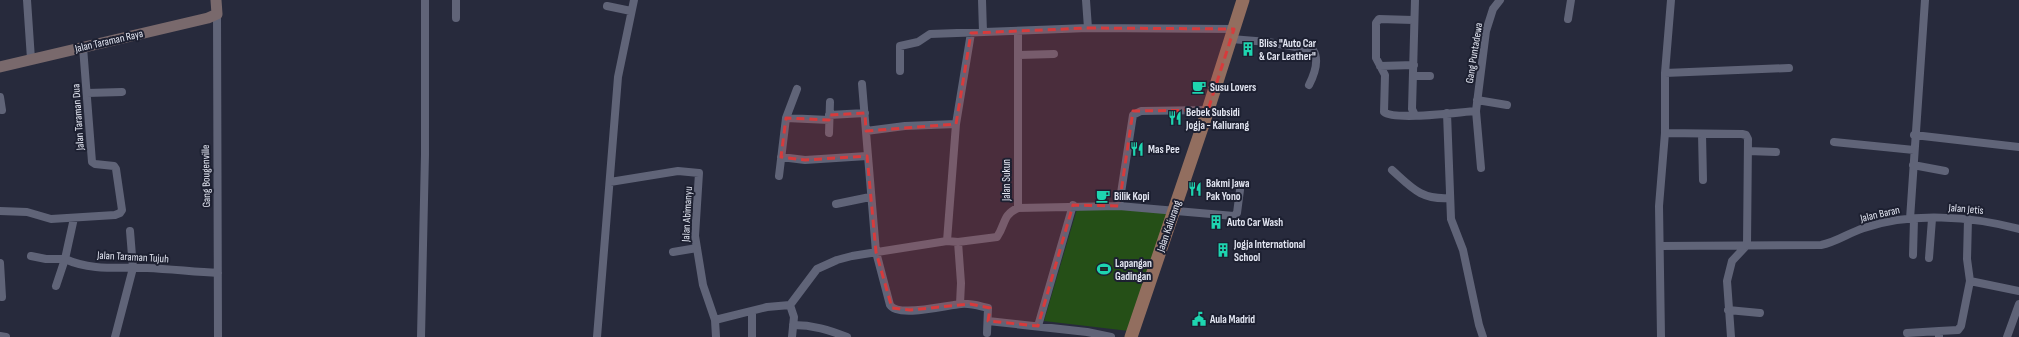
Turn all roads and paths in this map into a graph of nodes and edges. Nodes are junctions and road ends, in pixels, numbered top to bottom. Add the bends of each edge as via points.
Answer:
1 (27, 0) edge
2 (216, 0) edge
3 (425, 0) edge
4 (456, 0) edge
5 (634, 0) edge
6 (982, 0) edge
7 (1086, 0) edge
8 (1243, 0) edge
9 (1415, 0) edge
10 (1500, 0) edge
11 (1571, 0) edge
12 (1671, 0) edge
13 (1925, 0) edge
14 (607, 6) dead end
15 (631, 11) junction
16 (217, 14) junction
17 (456, 18) dead end
18 (1568, 19) dead end
19 (1413, 20) junction
20 (1088, 28) junction
21 (1018, 31) junction
22 (983, 32) junction
23 (971, 33) junction
24 (1232, 34) junction
25 (83, 47) junction
26 (1054, 54) dead end
27 (1019, 55) junction
28 (31, 59) junction
29 (1414, 65) junction
30 (1380, 66) junction
31 (0, 67) edge
32 (1789, 68) dead end
33 (900, 71) dead end
34 (1665, 73) junction
35 (1414, 76) junction
36 (1430, 76) dead end
37 (862, 84) dead end
38 (1309, 84) dead end
39 (797, 88) dead end
40 (122, 92) dead end
41 (87, 93) junction
42 (0, 97) edge
43 (1477, 100) junction
44 (830, 102) dead end
45 (1507, 105) dead end
46 (2, 110) dead end
47 (1208, 110) junction
48 (1476, 111) junction
49 (865, 113) junction
50 (1447, 113) junction
51 (1415, 115) junction
52 (786, 118) junction
53 (829, 118) junction
54 (956, 124) junction
55 (866, 131) junction
56 (829, 133) dead end
57 (1665, 133) junction
58 (1702, 134) junction
59 (1914, 135) junction
60 (1834, 142) dead end
61 (2019, 147) edge
62 (1914, 150) junction
63 (1748, 151) junction
64 (1776, 152) dead end
65 (867, 156) junction
66 (781, 157) junction
67 (1913, 165) junction
68 (1481, 168) dead end
69 (1392, 170) dead end
70 (1945, 171) dead end
71 (779, 176) dead end
72 (1703, 180) dead end
73 (610, 182) junction
74 (1240, 190) dead end
75 (870, 197) junction
76 (1450, 198) junction
77 (836, 204) dead end
78 (1073, 205) junction
79 (1119, 206) junction
80 (1018, 208) junction
81 (0, 211) edge
82 (1174, 211) junction
83 (74, 218) junction
84 (1912, 219) junction
85 (1932, 219) junction
86 (1968, 219) junction
87 (2019, 229) edge
88 (130, 232) dead end
89 (947, 241) junction
90 (958, 242) junction
91 (1746, 245) junction
92 (1660, 246) junction
93 (697, 248) junction
94 (673, 252) dead end
95 (876, 252) junction
96 (1913, 255) dead end
97 (31, 256) dead end
98 (1929, 258) dead end
99 (66, 259) junction
100 (0, 264) edge
101 (133, 268) junction
102 (218, 273) junction
103 (1970, 281) junction
104 (56, 286) dead end
105 (2019, 291) edge
106 (2, 297) dead end
107 (960, 304) junction
108 (2019, 304) edge
109 (790, 305) junction
110 (1728, 310) junction
111 (752, 312) junction
112 (1760, 313) dead end
113 (715, 320) junction
114 (988, 321) junction
115 (793, 325) junction
116 (1038, 326) junction
117 (987, 333) dead end
118 (1907, 333) dead end
119 (1939, 334) edge
120 (0, 336) edge
121 (6, 337) edge
122 (115, 337) edge
123 (218, 337) edge
124 (421, 337) edge
125 (597, 337) edge
126 (716, 337) edge
127 (752, 337) edge
128 (792, 337) edge
129 (847, 337) edge
130 (1111, 337) edge
131 (1131, 337) edge
132 (1483, 337) edge
133 (1661, 337) edge
134 (1731, 337) edge
135 (2007, 337) edge

1 - 28 street
2 - 16 street
3 - 124 street
4 - 17 street
5 - 15 street
6 - 22 street
7 - 20 street
8 - 24 main road, Jalan Kaliurang
9 - 19 street
10 - 43 street, Gang Puntadewa via 1493,9 1486,30
11 - 18 street
12 - 34 street
13 - 59 street
14 - 15 street
15 - 73 street via 618,77
16 - 25 street, Jalan Taraman Raya
16 - 102 street, Gang Bougenville
19 - 29 street
19 - 30 street via 1376,21 1376,58
20 - 21 street
20 - 24 street
21 - 22 street
21 - 27 street, Jalan Sukun
22 - 23 street
23 - 33 street via 930,34 918,42 901,44
23 - 54 street
24 - 38 street via 1313,50 1316,54 1316,64
24 - 47 main road, Jalan Kaliurang
25 - 28 street, Jalan Taraman Raya
25 - 41 street, Jalan Taraman Dua
26 - 27 street
27 - 80 street, Jalan Sukun
28 - 31 street, Jalan Taraman Raya
29 - 30 street
29 - 35 street
30 - 51 street via 1385,75 1384,112 1394,116
32 - 34 street
34 - 57 street
35 - 36 street
35 - 51 street via 1412,110
37 - 49 street
39 - 52 street
40 - 41 street
41 - 83 street, Jalan Taraman Dua via 92,162 114,166 116,169 122,210 115,215
42 - 46 street
43 - 45 street
43 - 48 street, Gang Puntadewa
44 - 53 street
47 - 79 street via 1135,112
47 - 82 main road, Jalan Kaliurang
48 - 50 street
48 - 68 street, Gang Puntadewa
49 - 53 street
49 - 55 street
50 - 51 street
50 - 76 street
52 - 53 street
52 - 66 street
53 - 56 street
54 - 55 street
54 - 89 street
55 - 65 street
57 - 58 street
57 - 92 street via 1659,206
58 - 63 street via 1746,135
58 - 72 street
59 - 61 street
59 - 62 street
60 - 62 street
62 - 67 street
63 - 64 street
63 - 91 street
65 - 66 street via 805,160
65 - 75 street
66 - 71 street
67 - 70 street
67 - 84 street
69 - 76 street via 1409,186 1427,197
73 - 93 street, Jalan Abimanyu via 678,171 699,173 695,236
73 - 125 street
74 - 82 street via 1237,213 1234,216
75 - 77 street
75 - 95 street
76 - 132 street via 1451,219 1464,254 1478,325
78 - 79 street
78 - 80 street
78 - 116 street
79 - 82 street
80 - 90 street, Jalan Sukun via 1005,216 997,237
81 - 83 street via 27,212 51,219
82 - 131 main road, Jalan Kaliurang
83 - 99 street
84 - 85 street, Jalan Jetis
84 - 91 street, Jalan Baran via 1863,228 1833,243 1821,245
84 - 96 street
85 - 86 street, Jalan Jetis
85 - 98 street
86 - 87 street, Jalan Jetis
86 - 103 street via 1967,259
88 - 101 street
89 - 90 street, Jalan Sukun
89 - 95 street, Jalan Sukun
90 - 107 street
91 - 92 street
91 - 110 street via 1732,262 1729,272
92 - 133 street
93 - 94 street
93 - 113 street, Jalan Abimanyu via 703,284
95 - 107 street via 892,308 910,310
95 - 109 street, Jalan Sukun via 837,260 817,269
97 - 99 street, Jalan Taraman Tujuh
99 - 101 street, Jalan Taraman Tujuh via 96,268
99 - 104 street
100 - 106 street
101 - 102 street, Jalan Taraman Tujuh
101 - 122 street
102 - 123 street, Gang Bougenville
103 - 105 street
103 - 119 street via 1960,328
107 - 114 street via 988,308
108 - 135 street
109 - 111 street via 767,307
109 - 115 street via 793,310
110 - 112 street
110 - 134 street
111 - 113 street
111 - 127 street
113 - 126 street
114 - 116 street
114 - 117 street
115 - 128 street
115 - 129 street via 827,329
116 - 130 street
118 - 119 street
120 - 121 street

